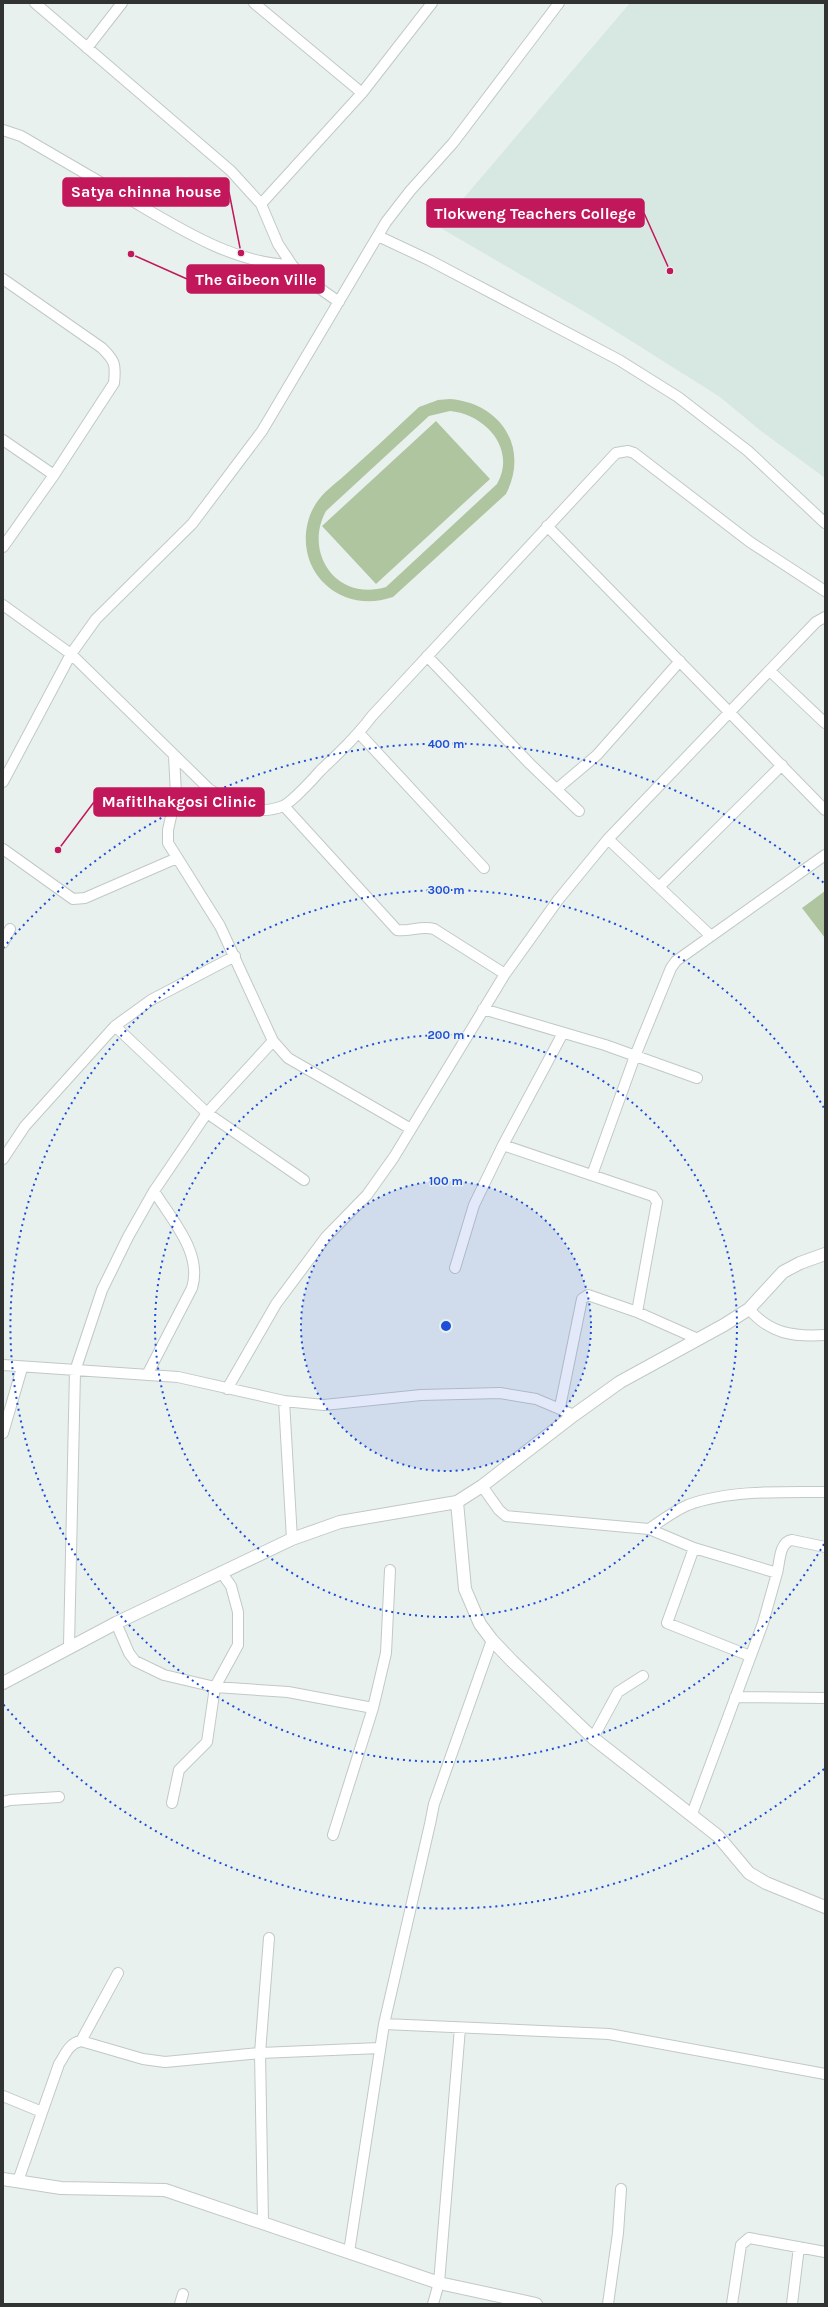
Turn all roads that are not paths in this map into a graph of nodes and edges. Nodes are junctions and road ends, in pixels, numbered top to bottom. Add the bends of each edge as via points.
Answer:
1 (35, 3) edge
2 (122, 3) edge
3 (254, 3) edge
4 (432, 3) edge
5 (559, 3) edge
6 (87, 48) junction
7 (362, 93) junction
8 (3, 130) edge
9 (262, 204) junction
10 (378, 236) junction
11 (292, 265) junction
12 (3, 279) edge
13 (339, 302) junction
14 (3, 440) edge
15 (54, 475) junction
16 (825, 523) edge
17 (547, 526) junction
18 (3, 547) edge
19 (825, 591) edge
20 (3, 605) edge
21 (825, 617) edge
22 (71, 654) junction
23 (427, 656) junction
24 (680, 661) junction
25 (770, 671) junction
26 (731, 712) junction
27 (825, 722) edge
28 (359, 734) junction
29 (174, 756) junction
30 (782, 765) junction
31 (3, 782) edge
32 (558, 788) junction
33 (284, 806) junction
34 (825, 810) edge
35 (579, 811) dead end
36 (608, 839) junction
37 (3, 849) edge
38 (825, 855) edge
39 (177, 858) junction
40 (484, 868) dead end
41 (659, 887) junction
42 (10, 929) dead end
43 (711, 936) junction
44 (3, 943) edge
45 (235, 956) junction
46 (505, 974) junction
47 (483, 1009) junction
48 (115, 1026) junction
49 (563, 1033) junction
50 (273, 1041) junction
51 (635, 1056) junction
52 (697, 1078) dead end
53 (208, 1113) junction
54 (411, 1129) junction
55 (503, 1145) junction
56 (3, 1159) edge
57 (592, 1175) junction
58 (304, 1180) dead end
59 (154, 1191) junction
60 (825, 1254) edge
61 (455, 1268) dead end
62 (749, 1309) junction
63 (637, 1312) junction
64 (825, 1336) edge
65 (698, 1339) junction
66 (3, 1365) edge
67 (22, 1368) junction
68 (75, 1371) junction
69 (148, 1373) junction
70 (227, 1389) junction
71 (284, 1401) junction
72 (560, 1407) junction
73 (574, 1414) junction
74 (3, 1433) edge
75 (482, 1486) junction
76 (825, 1492) edge
77 (457, 1502) junction
78 (649, 1529) junction
79 (292, 1539) junction
80 (825, 1547) edge
81 (694, 1548) junction
82 (390, 1570) dead end
83 (221, 1572) junction
84 (777, 1573) junction
85 (116, 1623) junction
86 (492, 1640) junction
87 (69, 1646) junction
88 (750, 1656) junction
89 (643, 1676) dead end
90 (5, 1679) edge
91 (215, 1688) junction
92 (734, 1696) junction
93 (825, 1698) edge
94 (373, 1708) junction
95 (593, 1738) junction
96 (59, 1797) dead end
97 (3, 1802) edge
98 (172, 1803) dead end
99 (692, 1814) junction
100 (333, 1835) dead end
101 (825, 1907) edge
102 (269, 1938) dead end
103 (118, 1973) dead end
104 (384, 2024) junction
105 (460, 2028) junction
106 (81, 2041) junction
107 (380, 2048) junction
108 (260, 2053) junction
109 (825, 2074) edge
110 (3, 2096) edge
111 (42, 2112) junction
112 (3, 2179) edge
113 (18, 2181) junction
114 (621, 2189) dead end
115 (262, 2222) junction
116 (799, 2247) junction
117 (349, 2252) junction
118 (825, 2252) edge
119 (438, 2283) junction
120 (433, 2304) edge
121 (536, 2304) edge
122 (608, 2304) edge
123 (732, 2304) edge
124 (792, 2304) edge

1 - 6 street
2 - 6 street
3 - 7 street
4 - 7 street
5 - 10 street via 453,142 410,191
6 - 9 street via 231,171
7 - 9 street
8 - 11 street via 21,136 172,225 238,255 267,263
9 - 11 street via 278,244
10 - 13 street
10 - 16 street via 619,360 678,397 748,451
11 - 13 street via 302,276
12 - 15 street via 102,348 114,360 114,383
13 - 22 street via 262,431 192,524 96,619
14 - 15 street
15 - 18 street
17 - 19 street via 612,456 628,451 750,542
17 - 23 street
17 - 24 street
20 - 22 street
21 - 25 street via 816,622
22 - 29 street
22 - 31 street
23 - 28 street via 372,716
23 - 32 street via 530,764
24 - 26 street
24 - 32 street via 597,755
25 - 26 street
25 - 27 street
26 - 30 street
26 - 36 street
28 - 33 street
28 - 40 street
29 - 33 street via 209,789 232,804 264,810
29 - 39 street via 176,794 168,830 168,843
30 - 34 street
30 - 41 street
32 - 35 street
33 - 46 street via 397,930 407,932 428,927 434,929
36 - 41 street
36 - 46 street via 558,900
37 - 39 street via 73,899 85,898
38 - 43 street
39 - 45 street via 220,926
41 - 43 street
42 - 44 street
43 - 51 street via 676,961 671,968
45 - 48 street via 151,1000
45 - 50 street
46 - 47 street
47 - 49 street
47 - 54 street
48 - 53 street
48 - 56 street via 25,1126
49 - 51 street
49 - 55 street
50 - 53 street
50 - 54 street via 288,1058
51 - 52 street
51 - 57 street
53 - 58 street
53 - 59 street
54 - 70 street via 367,1195 326,1237 276,1304
55 - 57 street
55 - 61 street via 474,1205
57 - 63 street via 653,1196 657,1202
59 - 68 street via 102,1290
59 - 69 street via 186,1243 195,1264 195,1276 192,1288
60 - 62 street via 783,1272
62 - 64 street via 758,1319 783,1333
62 - 65 street
63 - 65 street
63 - 72 street via 588,1295 583,1297
65 - 73 street via 620,1382
66 - 67 street
67 - 68 street
67 - 74 street
68 - 69 street
68 - 87 street
69 - 70 street via 178,1377
70 - 71 street
71 - 72 street via 324,1405 421,1396 500,1393 536,1398
71 - 79 street
72 - 73 street
73 - 75 street
75 - 77 street
75 - 78 street via 506,1516
76 - 78 street via 767,1492 720,1498 689,1505
77 - 79 street via 340,1522
77 - 86 street via 465,1589 480,1624
78 - 81 street
79 - 83 street
80 - 84 street via 787,1541 783,1545
81 - 84 street
81 - 88 street via 666,1623
82 - 94 street via 386,1653
83 - 85 street
83 - 91 street via 231,1586 238,1612 239,1628 238,1645
84 - 88 street via 763,1623
85 - 87 street
85 - 91 street via 129,1654 135,1661 164,1675
86 - 95 street
86 - 104 street via 434,1804
87 - 90 street
88 - 92 street
89 - 95 street via 618,1692
91 - 94 street via 288,1692
91 - 98 street via 207,1742 179,1770
92 - 93 street
92 - 99 street
94 - 100 street
95 - 99 street
96 - 97 street
99 - 101 street via 718,1836 749,1873 766,1883
102 - 108 street
103 - 106 street
104 - 105 street
104 - 107 street
105 - 109 street via 609,2034
105 - 119 street
106 - 108 street via 143,2059 165,2062
106 - 111 street via 70,2047 59,2064
107 - 108 street
107 - 117 street
108 - 115 street
110 - 111 street
111 - 113 street
112 - 113 street
113 - 115 street via 61,2188 166,2190
114 - 122 street via 618,2234
115 - 117 street
116 - 118 street
116 - 123 street via 749,2238 744,2240 741,2245
116 - 124 street
117 - 119 street
119 - 120 street
119 - 121 street

